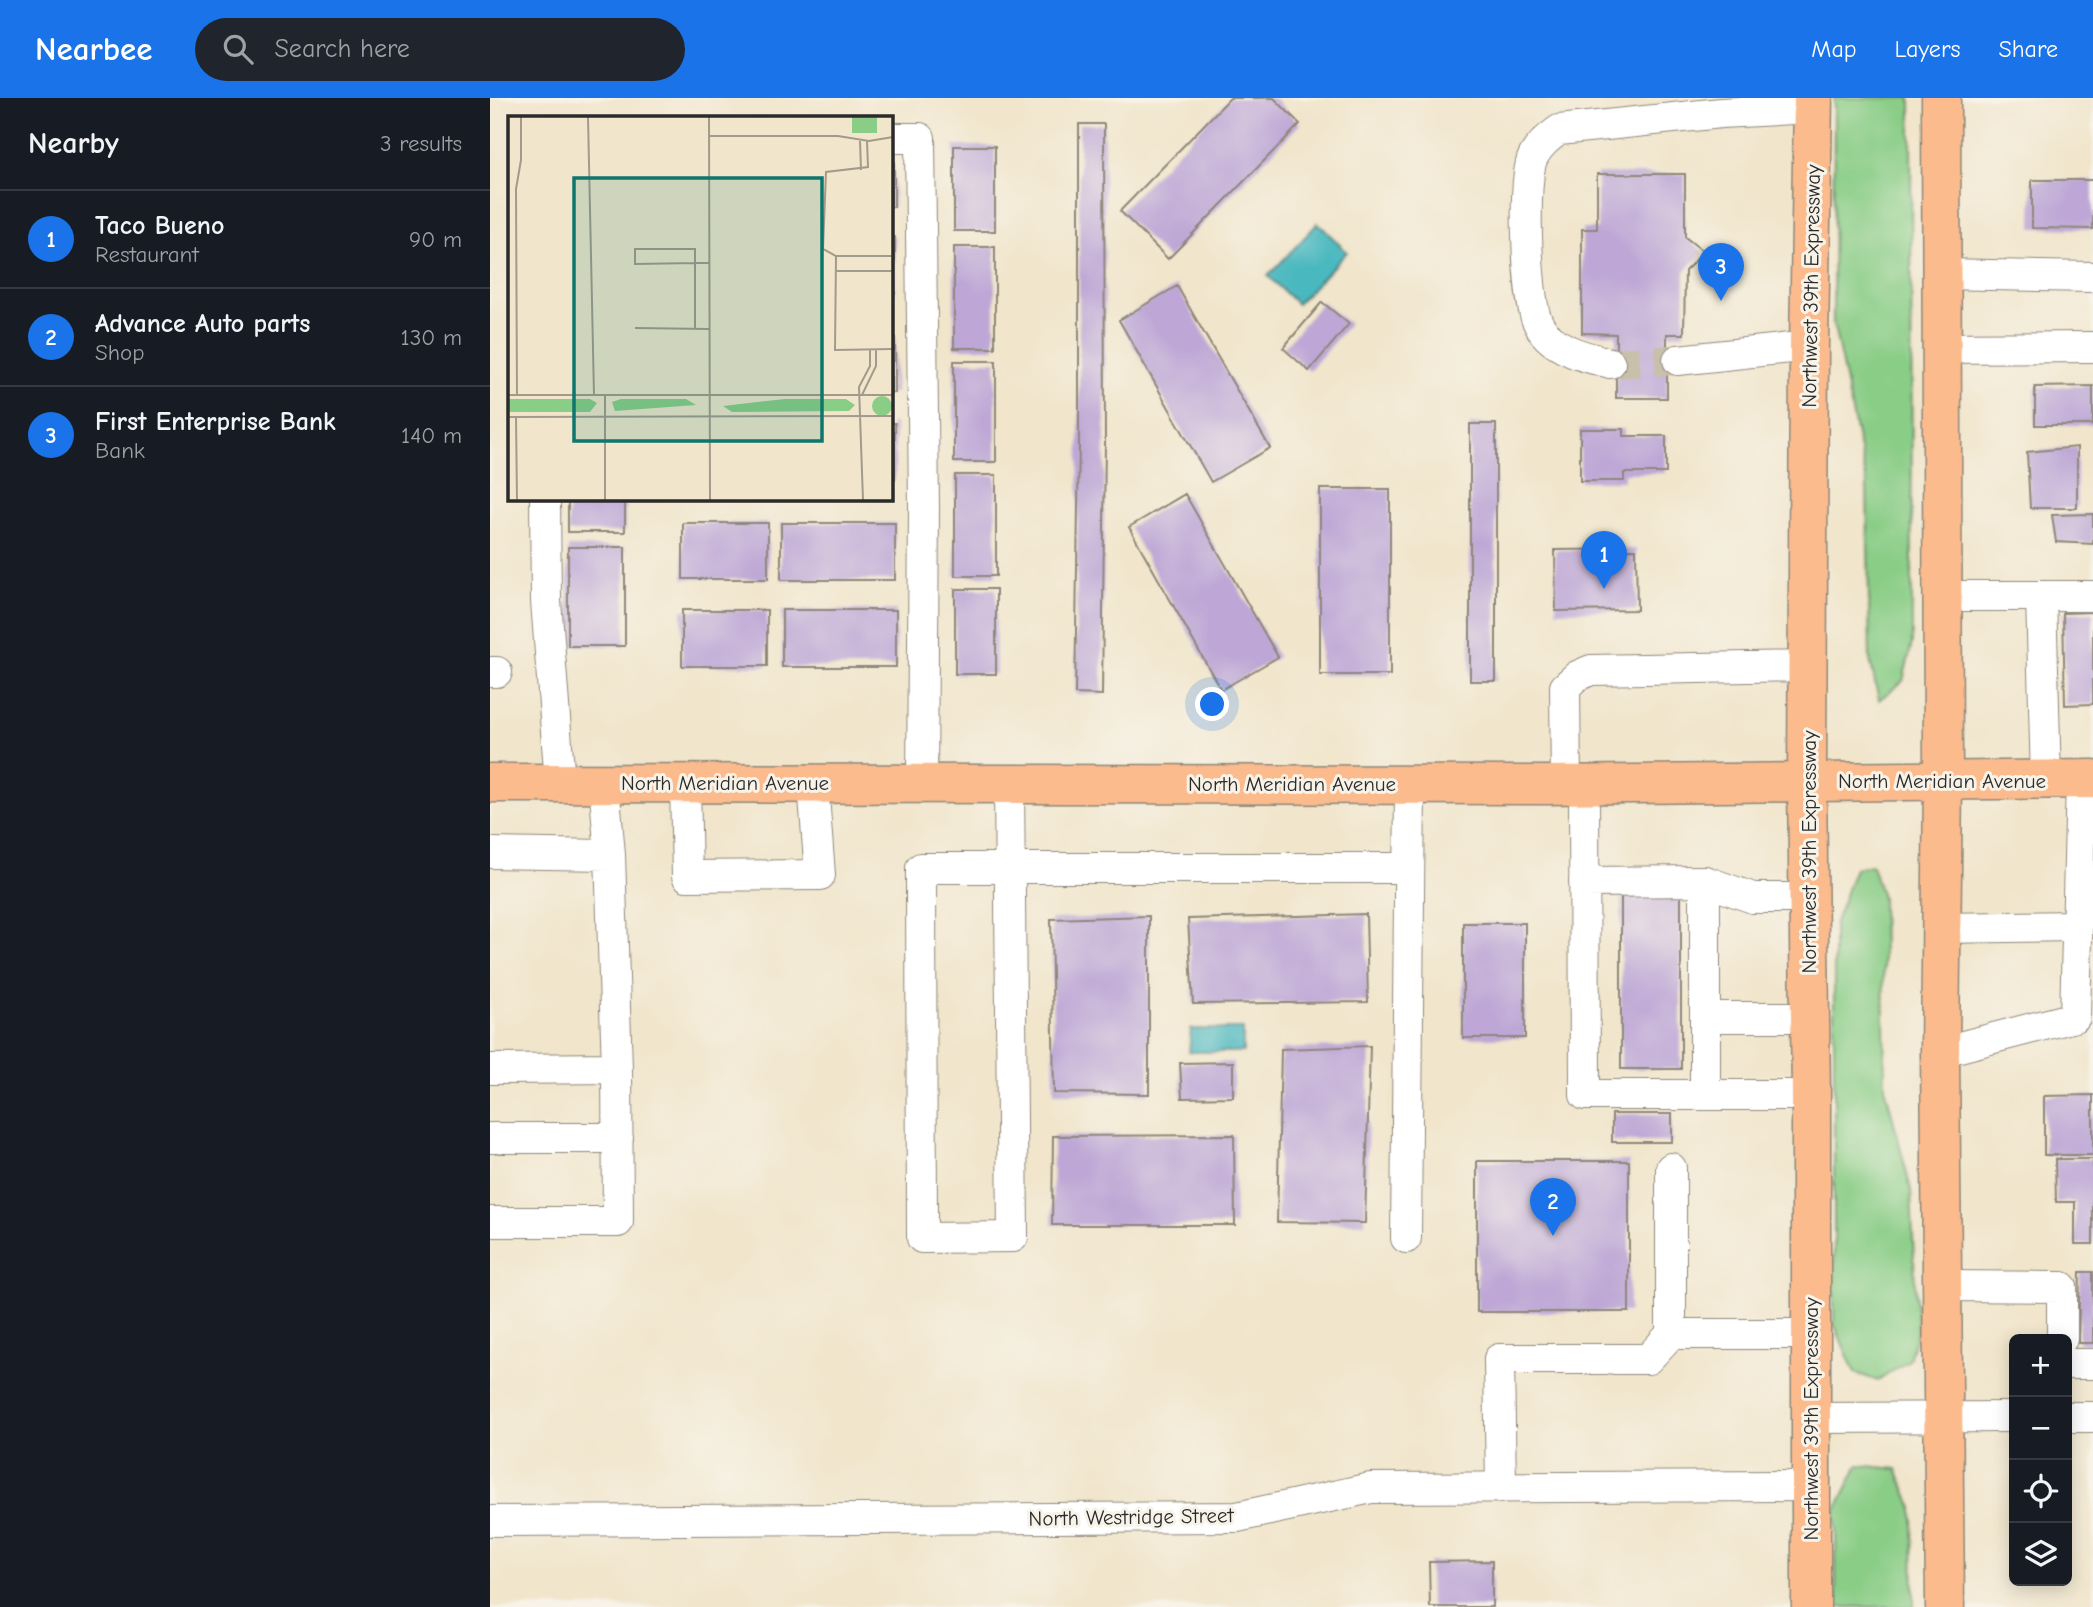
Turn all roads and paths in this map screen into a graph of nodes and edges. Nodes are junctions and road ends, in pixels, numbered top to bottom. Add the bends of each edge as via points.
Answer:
1 (1941, 98) edge
2 (1813, 103) edge
3 (892, 138) edge
4 (1941, 274) junction
5 (2093, 277) edge
6 (1810, 346) junction
7 (2093, 347) edge
8 (1941, 348) junction
9 (1678, 360) tunnel mouth
10 (1610, 363) tunnel mouth
11 (545, 500) edge
12 (1942, 596) junction
13 (2041, 596) junction
14 (2093, 596) edge
15 (1808, 666) junction
16 (2073, 780) edge
17 (1942, 781) junction
18 (1807, 782) junction
19 (490, 783) edge
20 (560, 783) junction
21 (604, 783) junction
22 (685, 783) junction
23 (813, 783) junction
24 (922, 783) junction
25 (1009, 783) junction
26 (1410, 784) junction
27 (1575, 784) junction
28 (490, 853) edge
29 (610, 855) junction
30 (1010, 868) junction
31 (1409, 868) junction
32 (1705, 881) junction
33 (1584, 883) junction
34 (1808, 898) junction
35 (2077, 926) junction
36 (1941, 928) junction
37 (1706, 1017) junction
38 (1810, 1017) junction
39 (1940, 1052) junction
40 (617, 1068) junction
41 (490, 1069) edge
42 (1705, 1095) junction
43 (1811, 1095) junction
44 (490, 1138) edge
45 (618, 1138) junction
46 (1671, 1168) dead end
47 (490, 1222) edge
48 (1406, 1238) dead end
49 (1942, 1286) junction
50 (1671, 1334) junction
51 (1811, 1334) junction
52 (2062, 1334) edge
53 (2072, 1364) edge
54 (2093, 1364) edge
55 (2009, 1417) edge
56 (2072, 1417) edge
57 (2093, 1417) edge
58 (1810, 1418) junction
59 (1944, 1418) junction
60 (1811, 1486) junction
61 (1501, 1488) junction
62 (490, 1521) edge
63 (1811, 1607) edge
64 (1945, 1607) edge

1 - 4 main road
2 - 6 main road, Northwest 39th Expressway
2 - 10 street via 1559,130 1545,140 1532,158 1528,191 1529,288 1536,319 1546,335 1571,353
3 - 24 street via 920,138
4 - 5 street
4 - 8 main road
6 - 9 street
6 - 15 main road, Northwest 39th Expressway
7 - 8 street
8 - 12 main road
11 - 20 street
12 - 13 street
12 - 17 main road
13 - 14 street
13 - 16 street
15 - 18 main road, Northwest 39th Expressway
15 - 27 street via 1591,670 1577,676 1565,687
16 - 17 main road, North Meridian Avenue
16 - 35 street
17 - 18 main road, North Meridian Avenue
17 - 36 main road
18 - 27 main road, North Meridian Avenue
18 - 34 main road, Northwest 39th Expressway
19 - 20 main road, North Meridian Avenue
20 - 21 main road, North Meridian Avenue
21 - 22 main road, North Meridian Avenue
21 - 29 street
22 - 23 main road, North Meridian Avenue
22 - 23 street via 687,876 820,875
23 - 24 main road, North Meridian Avenue
24 - 25 main road, North Meridian Avenue
25 - 26 main road, North Meridian Avenue
25 - 30 street
26 - 27 main road, North Meridian Avenue
26 - 31 street
27 - 33 street
28 - 29 street
29 - 40 street
30 - 30 street via 1013,1237 922,1238 921,868
30 - 31 street
31 - 48 street
32 - 33 street
32 - 34 street via 1753,898
32 - 37 street
33 - 42 street via 1585,1095
34 - 38 main road, Northwest 39th Expressway
35 - 36 street
35 - 39 street via 2074,1017
36 - 39 main road
37 - 38 street
37 - 42 street
38 - 43 main road, Northwest 39th Expressway
39 - 49 main road
40 - 41 street
40 - 45 street
42 - 43 street
43 - 51 main road, Northwest 39th Expressway
44 - 45 street
45 - 47 street via 618,1222
46 - 50 street
49 - 52 street via 2062,1287
49 - 59 main road
50 - 51 street
50 - 61 street via 1648,1359 1499,1359
51 - 58 main road, Northwest 39th Expressway
53 - 54 street
55 - 59 street
56 - 57 street
58 - 59 street
58 - 60 main road, Northwest 39th Expressway
59 - 64 main road
60 - 61 street, North Westridge Street
60 - 63 main road, Northwest 39th Expressway
61 - 62 street, North Westridge Street via 1371,1488 1237,1517

